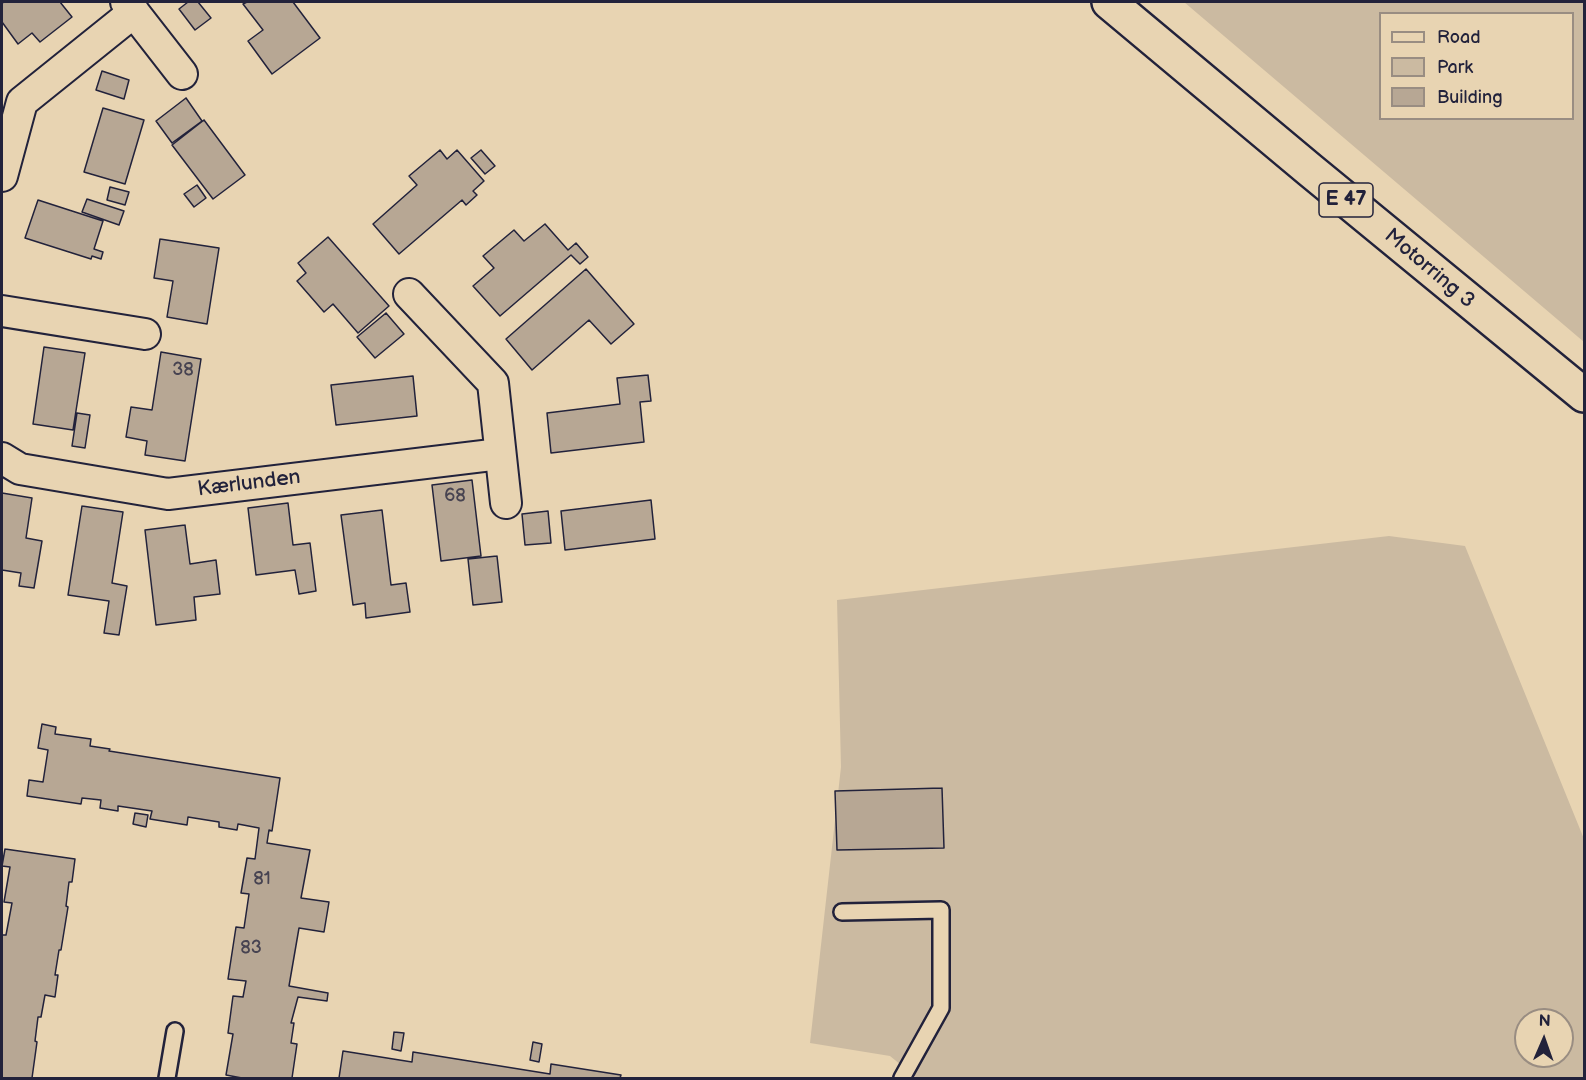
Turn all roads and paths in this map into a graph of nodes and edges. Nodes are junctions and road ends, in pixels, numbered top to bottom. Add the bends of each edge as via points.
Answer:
1 (1109, 2) edge
2 (130, 7) edge
3 (182, 74) dead end
4 (12, 100) edge
5 (2, 176) edge
6 (409, 294) dead end
7 (2, 311) edge
8 (145, 334) dead end
9 (1584, 395) edge
10 (500, 454) junction
11 (2, 458) edge
12 (506, 503) dead end
13 (842, 912) dead end
14 (175, 1031) dead end
15 (167, 1078) edge
16 (902, 1078) edge

1 - 9 highway, Motorring 3 / E 47
2 - 3 street
2 - 4 street
4 - 5 street
6 - 10 street via 494,383
7 - 8 street
10 - 11 street, Kærlunden via 168,494 20,469
10 - 12 street
13 - 16 lane via 941,910 941,1008
14 - 15 lane

